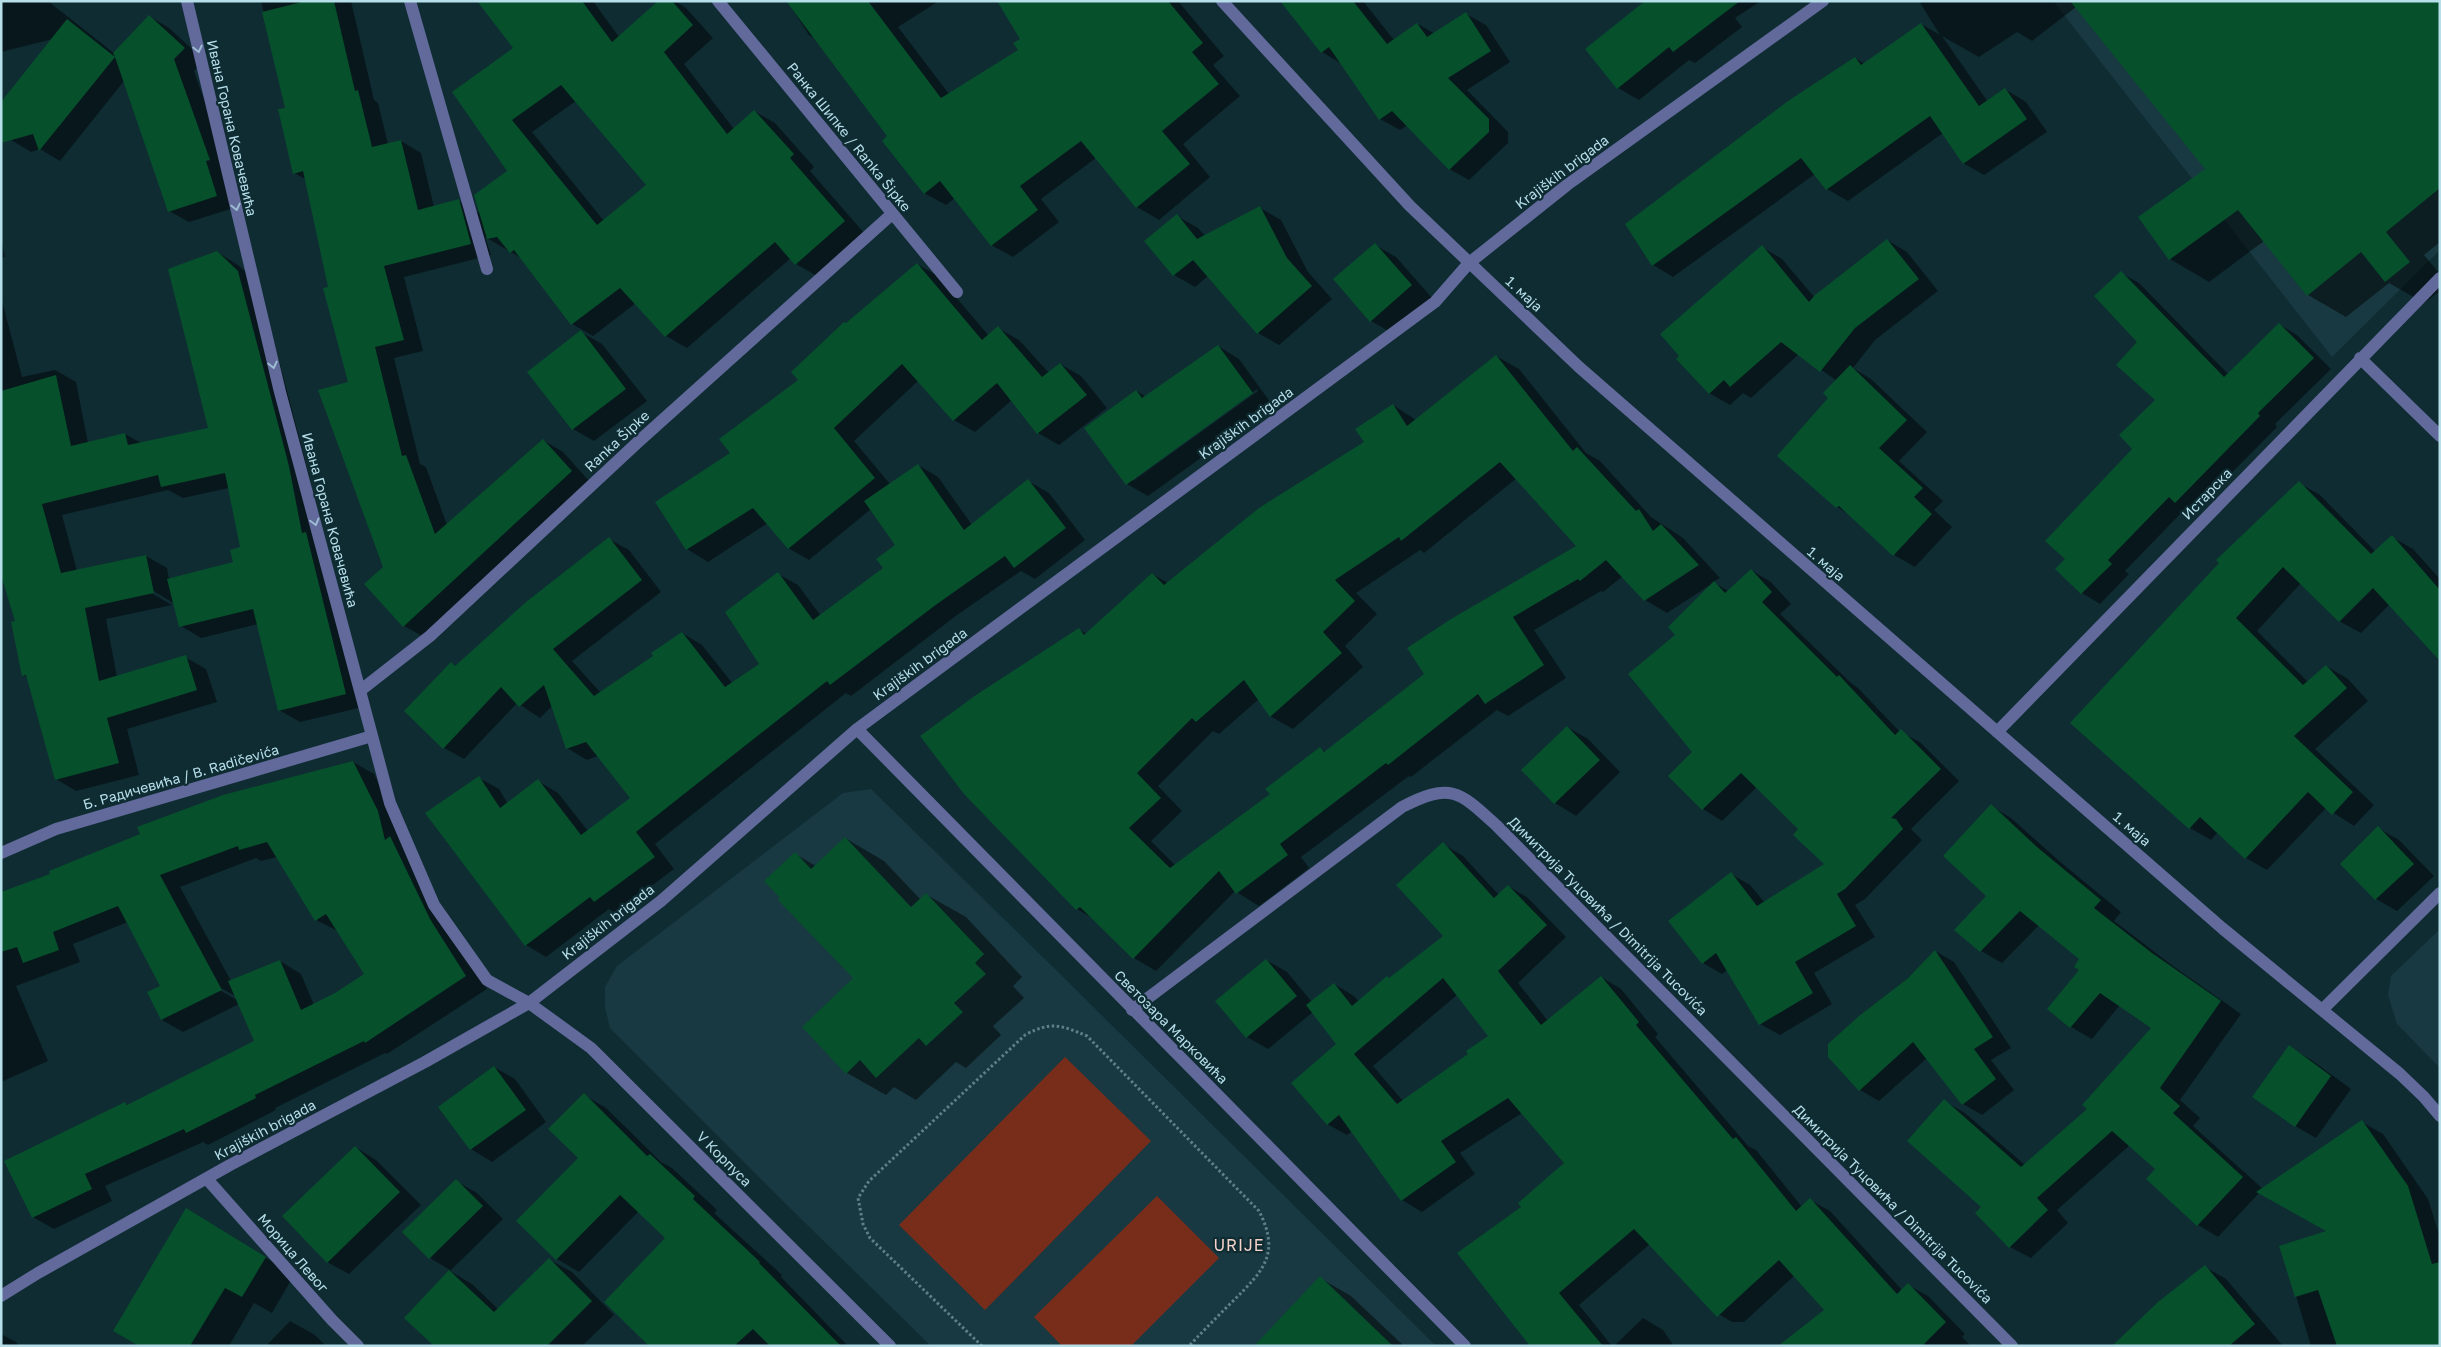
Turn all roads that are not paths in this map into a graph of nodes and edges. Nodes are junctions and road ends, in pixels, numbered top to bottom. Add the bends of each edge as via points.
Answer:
1 (187, 1) edge
2 (410, 1) edge
3 (718, 1) edge
4 (1222, 1) edge
5 (1823, 1) edge
6 (892, 214) junction
7 (1469, 263) junction
8 (487, 269) dead end
9 (2440, 278) edge
10 (957, 292) dead end
11 (2360, 358) junction
12 (2440, 436) edge
13 (361, 690) junction
14 (857, 729) junction
15 (1997, 732) junction
16 (372, 736) junction
17 (1, 852) edge
18 (2440, 893) edge
19 (529, 1003) junction
20 (1132, 1010) junction
21 (2322, 1010) junction
22 (2440, 1116) edge
23 (207, 1179) junction
24 (1, 1296) edge
25 (358, 1346) edge
26 (890, 1346) edge
27 (1465, 1346) edge
28 (2012, 1346) edge

1 -> 13 street, Ивана Горана Ковачевића via 280,392
2 - 8 street
3 - 6 street, Ранка Шипке / Ranka Šipke
4 - 7 street, 1. маја via 1410,206
5 - 7 street, Krajiških brigada via 1566,185
6 - 10 street, Ранка Шипке / Ranka Šipke
6 - 13 street, Ranka Šipke via 638,442 430,636
7 - 14 street, Krajiških brigada via 1435,302
7 - 15 street, 1. маја via 1579,366
9 - 11 street, Истарска
11 - 12 street
11 - 15 street, Истарска
13 - 16 street, Ивана Горана Ковачевића
14 - 19 street, Krajiških brigada via 661,901
14 - 20 street, Светозара Марковића
15 - 21 street, 1. маја via 2222,928
16 - 17 street, Б. Радичевића / B. Radičevića via 56,829
16 - 19 street, Ивана Горана Ковачевића via 390,803 434,905 487,980
18 - 21 street
19 - 23 street, Krajiških brigada
19 - 26 street, V Корпуса via 591,1048
20 - 27 street, Светозара Марковића
20 - 28 street, Димитрија Туцовића / Dimitrija Tucovića via 1402,807 1442,791 1457,794 1497,826
21 - 22 street, 1. маја via 2400,1074
23 - 24 street, Krajiških brigada via 38,1272
23 - 25 street, Морица Левог

